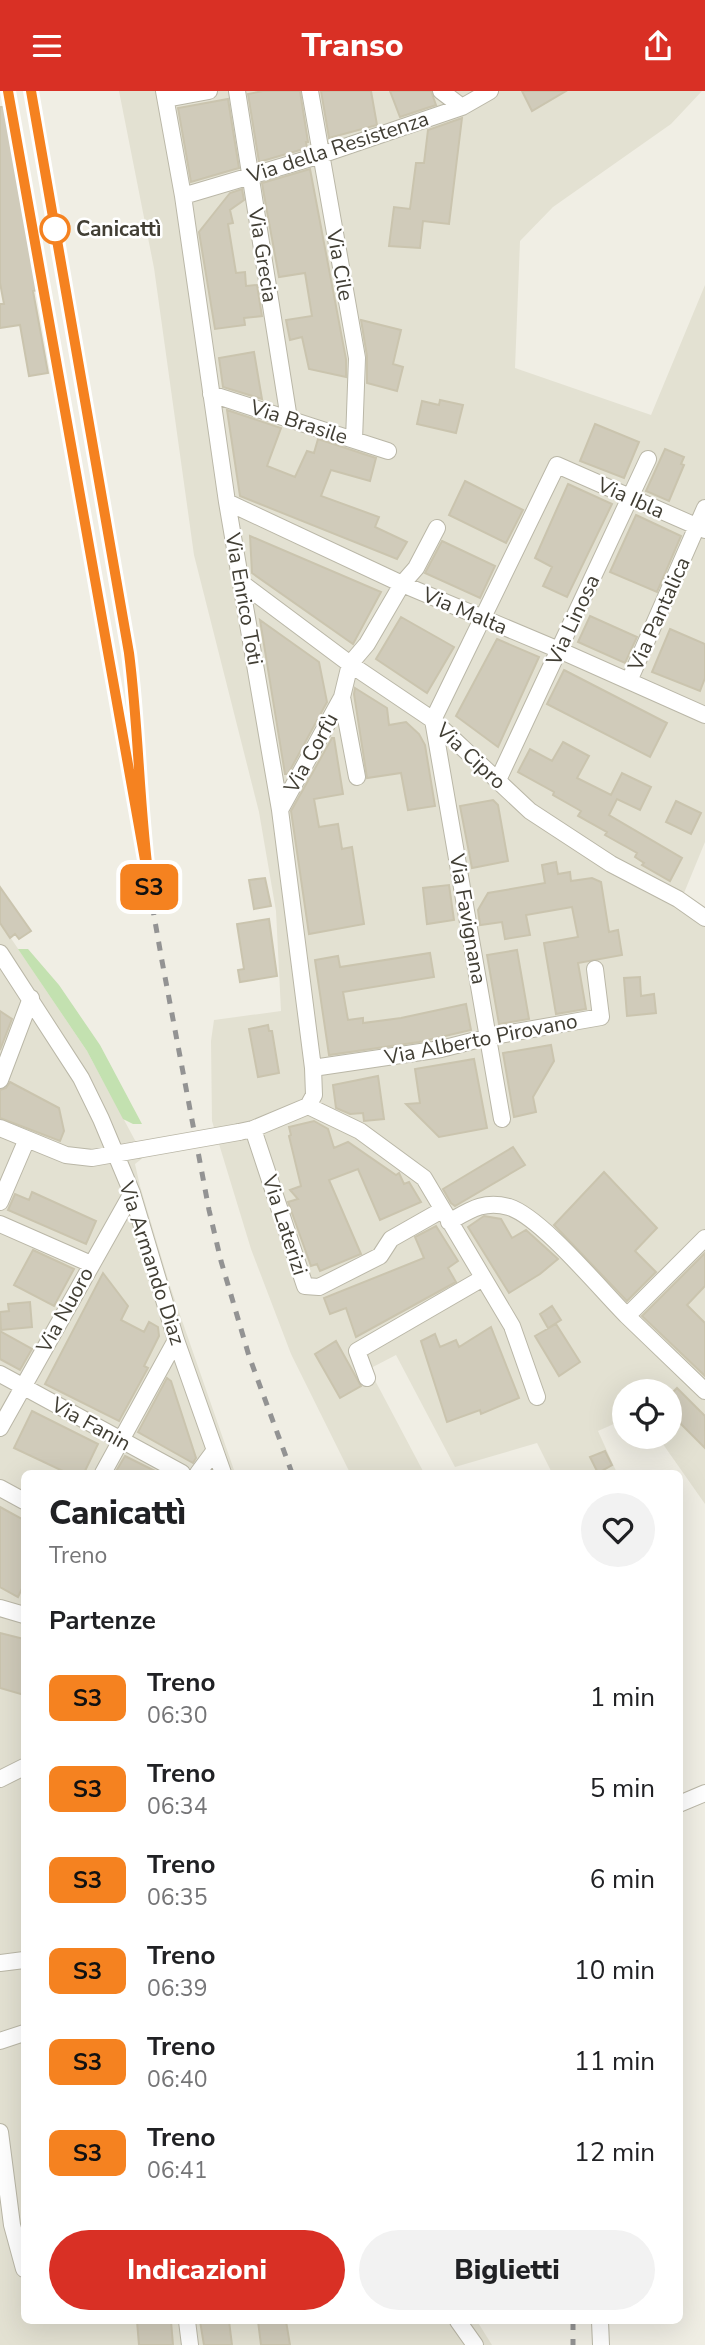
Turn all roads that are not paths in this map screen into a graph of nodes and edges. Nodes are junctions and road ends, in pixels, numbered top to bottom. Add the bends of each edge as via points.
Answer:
1 (209, 91) edge
2 (237, 91) edge
3 (310, 91) edge
4 (441, 91) edge
5 (490, 91) edge
6 (165, 95) edge
7 (462, 107) junction
8 (321, 155) junction
9 (250, 175) junction
10 (183, 196) junction
11 (211, 394) junction
12 (289, 419) junction
13 (354, 440) junction
14 (388, 451) dead end
15 (648, 459) dead end
16 (630, 497) junction
17 (227, 502) junction
18 (705, 508) edge
19 (437, 528) dead end
20 (701, 528) edge
21 (243, 584) junction
22 (402, 585) junction
23 (484, 618) junction
24 (559, 650) junction
25 (350, 664) junction
26 (629, 681) junction
27 (342, 697) junction
28 (705, 714) edge
29 (433, 720) junction
30 (358, 777) dead end
31 (498, 780) junction
32 (280, 810) junction
33 (705, 918) edge
34 (2, 963) edge
35 (594, 969) dead end
36 (31, 998) junction
37 (488, 1037) junction
38 (313, 1068) junction
39 (0, 1080) edge
40 (307, 1106) junction
41 (502, 1119) dead end
42 (0, 1128) edge
43 (246, 1131) junction
44 (27, 1139) junction
45 (114, 1154) junction
46 (132, 1193) junction
47 (0, 1202) edge
48 (446, 1216) junction
49 (0, 1224) edge
50 (705, 1238) edge
51 (91, 1264) junction
52 (483, 1278) junction
53 (627, 1316) junction
54 (176, 1340) junction
55 (0, 1374) edge
56 (367, 1378) dead end
57 (23, 1386) junction
58 (705, 1391) edge
59 (537, 1397) dead end
60 (0, 1428) edge
61 (121, 1440) junction
62 (215, 1450) junction
63 (105, 1470) edge
64 (176, 1470) edge
65 (200, 1470) edge
66 (222, 1470) edge
67 (0, 1488) edge
68 (21, 1499) edge
69 (0, 1608) edge
70 (21, 1614) edge
71 (21, 1768) edge
72 (0, 1779) edge
73 (705, 1793) edge
74 (683, 1802) edge
75 (21, 1960) edge
76 (0, 1963) edge
77 (21, 2034) edge
78 (0, 2041) edge
79 (0, 2132) edge
80 (21, 2258) edge
81 (187, 2324) edge
82 (460, 2324) edge
83 (600, 2324) edge
84 (190, 2345) edge
85 (475, 2345) edge
86 (601, 2345) edge

1 - 6 street
2 - 9 street, Via Grecia
3 - 8 street, Via Cile
4 - 7 street
5 - 7 street, Via della Resistenza
6 - 10 street, Via Enrico Toti
7 - 8 street, Via della Resistenza
8 - 9 street, Via della Resistenza
8 - 13 street, Via Cile via 358,358
9 - 10 street, Via della Resistenza
9 - 12 street, Via Grecia
10 - 11 street, Via Enrico Toti
11 - 12 street, Via Brasile
11 - 17 street, Via Enrico Toti
12 - 13 street, Via Brasile
13 - 14 street, Via Brasile
15 - 16 street, Via Linosa
16 - 20 street, Via Ibla
16 - 23 street, Via Ibla via 557,465
16 - 24 street, Via Linosa
17 - 21 street, Via Enrico Toti
17 - 22 street, Via Malta
18 - 20 street, Via Pantalica
19 - 22 street
20 - 26 street, Via Pantalica
21 - 25 street, Via Cipro
21 - 32 street, Via Enrico Toti
22 - 23 street, Via Malta
22 - 25 street via 368,644
23 - 24 street, Via Malta
23 - 29 street
24 - 26 street, Via Malta
24 - 31 street, Via Linosa
25 - 27 street
25 - 29 street, Via Cipro
26 - 28 street, Via Malta
27 - 30 street
27 - 32 street, Via Corfù
29 - 31 street, Via Cipro
29 - 37 street, Via Favignana
31 - 33 street, Via Cipro via 530,811
32 - 38 street, Via Enrico Toti
34 - 36 street, Via Armando Diaz
35 - 37 street, Via Alberto Pirovano via 601,1017
36 - 39 street
36 - 45 street, Via Armando Diaz via 81,1078
37 - 38 street, Via Alberto Pirovano via 441,1049
37 - 41 street, Via Favignana
38 - 40 street, Via Enrico Toti via 314,1095
40 - 43 street
40 - 48 street via 360,1131 424,1178
42 - 44 street
43 - 45 street, bridge
43 - 48 street, Via Laterizi via 305,1286 319,1287 380,1256 391,1239
44 - 45 street via 66,1155 92,1158
44 - 47 street
45 - 46 street, Via Armando Diaz
46 - 51 street, Via Nuoro
46 - 54 street, Via Armando Diaz
48 - 52 street
48 - 53 street via 480,1205 511,1207 535,1222
49 - 51 street
50 - 53 street
51 - 57 street, Via Nuoro
52 - 56 street via 357,1351
52 - 59 street via 512,1326
53 - 58 street
54 - 61 street
54 - 62 street, Via Armando Diaz
55 - 57 street, Via Fanin
57 - 60 street, Via Nuoro
57 - 61 street, Via Fanin
61 - 63 street
61 - 64 street, Via Fanin
62 - 65 street
62 - 66 street, Via Armando Diaz
67 - 68 street
69 - 70 street
71 - 72 street
73 - 74 street
75 - 76 street
77 - 78 street
79 - 80 street
81 - 84 street
82 - 85 street
83 - 86 street

